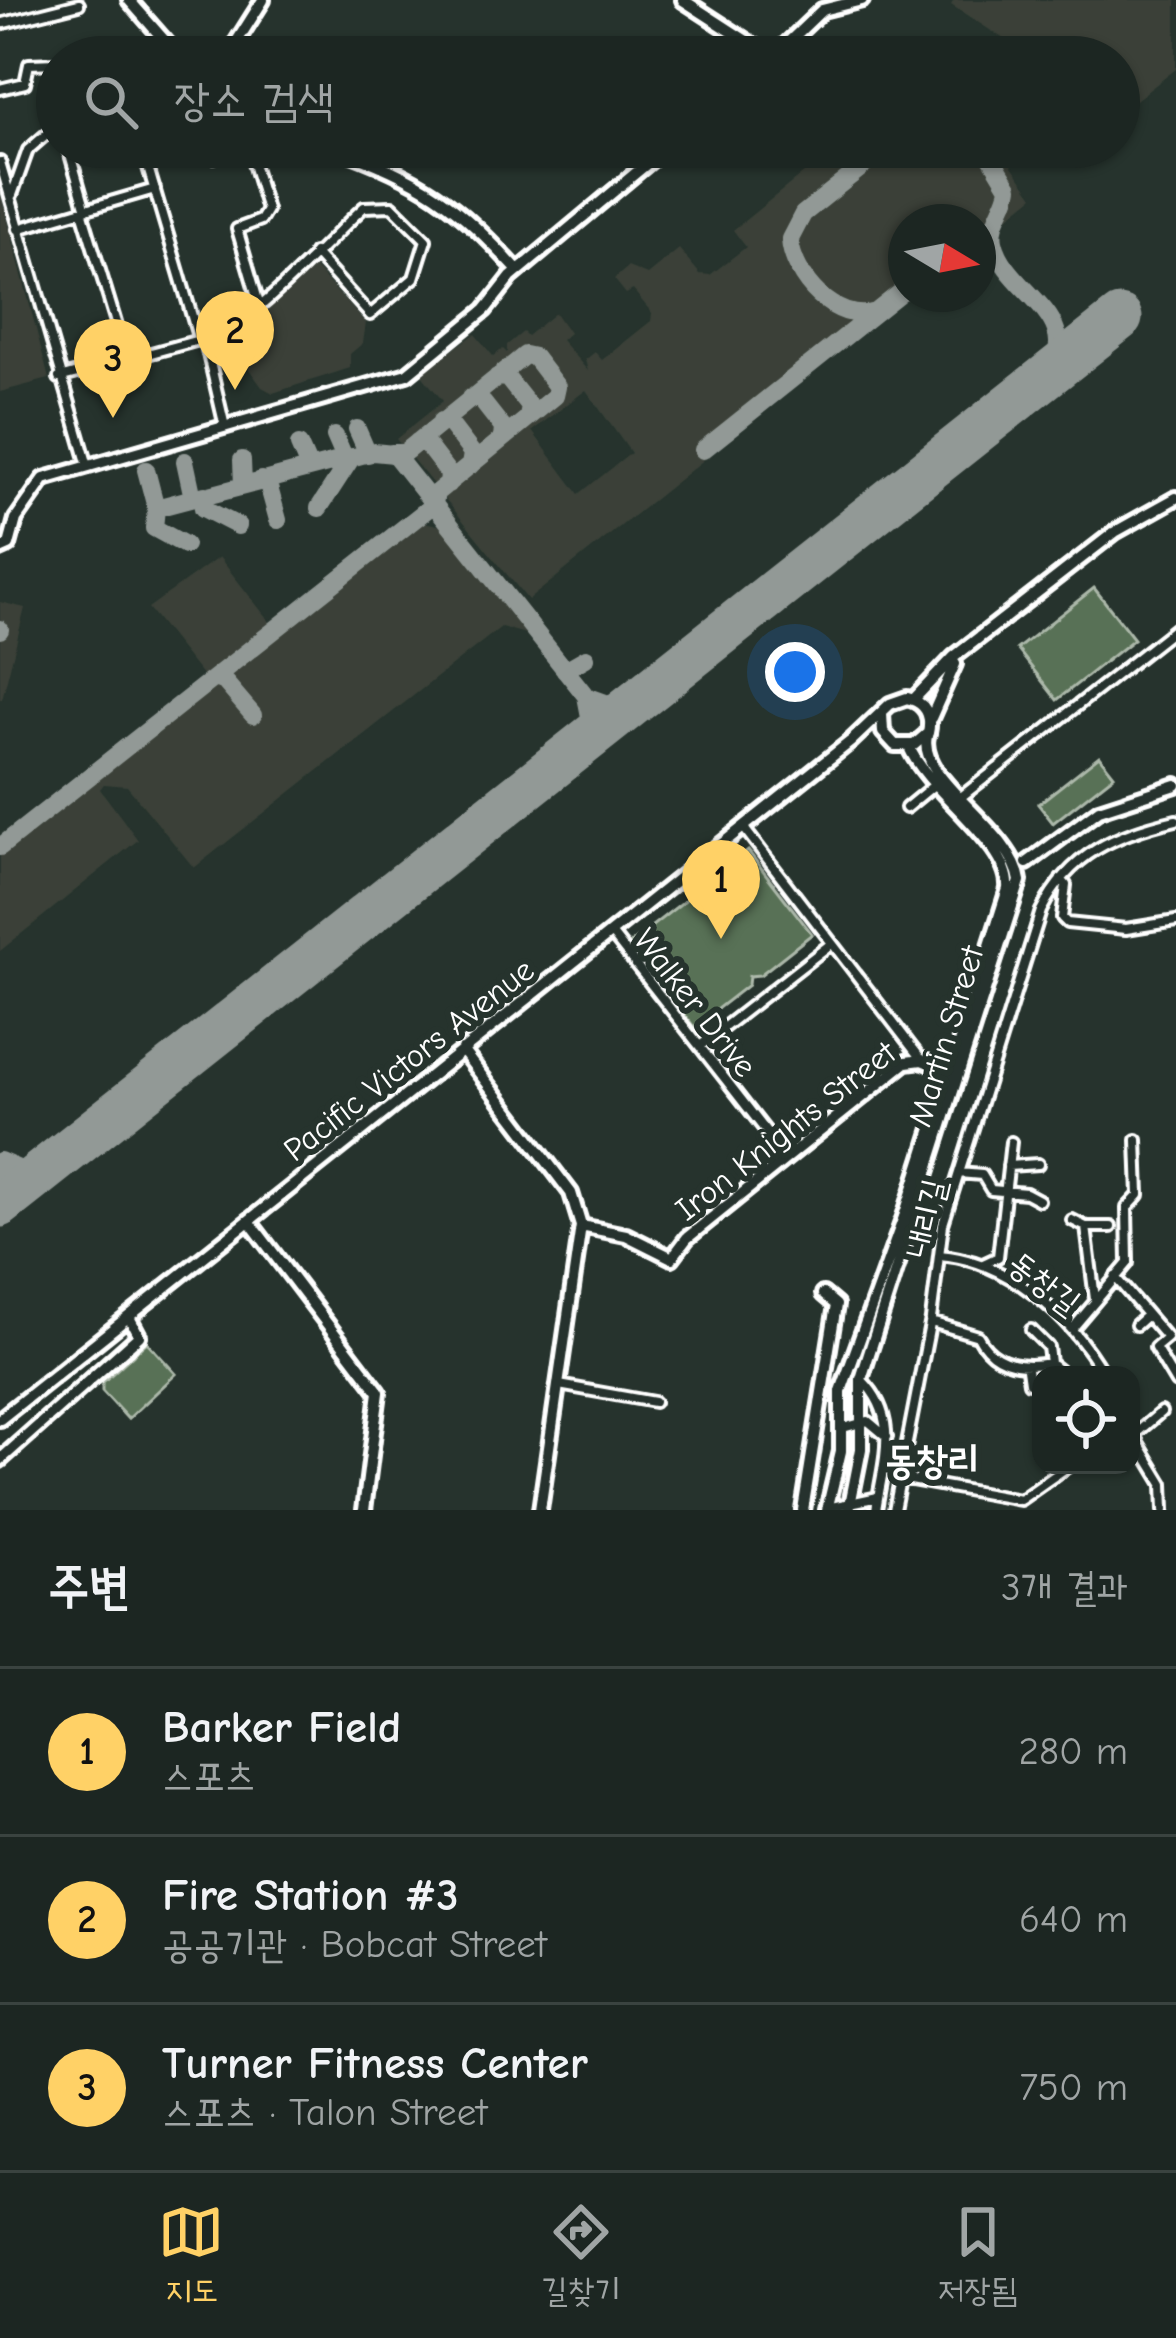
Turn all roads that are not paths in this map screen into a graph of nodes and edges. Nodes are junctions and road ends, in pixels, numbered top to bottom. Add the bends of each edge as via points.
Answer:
1 (129, 0) edge
2 (263, 0) edge
3 (683, 0) edge
4 (862, 0) edge
5 (79, 4) dead end
6 (0, 24) edge
7 (161, 36) edge
8 (240, 36) edge
9 (739, 36) edge
10 (793, 36) edge
11 (36, 64) edge
12 (0, 89) edge
13 (36, 143) edge
14 (0, 162) edge
15 (73, 168) edge
16 (148, 168) edge
17 (254, 168) edge
18 (389, 168) edge
19 (642, 168) edge
20 (155, 189) junction
21 (11, 202) junction
22 (84, 210) junction
23 (18, 229) junction
24 (314, 253) junction
25 (518, 272) junction
26 (259, 304) junction
27 (202, 340) junction
28 (127, 359) junction
29 (59, 378) junction
30 (225, 427) junction
31 (88, 467) junction
32 (1176, 498) edge
33 (4, 547) edge
34 (1176, 628) edge
35 (962, 650) junction
36 (914, 699) junction
37 (882, 714) junction
38 (929, 727) junction
39 (886, 737) junction
40 (850, 742) junction
41 (909, 747) junction
42 (934, 785) junction
43 (1176, 785) edge
44 (961, 797) junction
45 (906, 808) dead end
46 (1176, 820) edge
47 (743, 827) junction
48 (1020, 861) junction
49 (1061, 879) junction
50 (1176, 921) edge
51 (611, 933) junction
52 (832, 943) junction
53 (700, 1046) junction
54 (462, 1050) junction
55 (922, 1060) junction
56 (955, 1074) junction
57 (1137, 1140) dead end
58 (1010, 1142) dead end
59 (787, 1158) junction
60 (1038, 1164) dead end
61 (1008, 1166) junction
62 (959, 1173) junction
63 (1006, 1190) junction
64 (1040, 1200) dead end
65 (1072, 1220) dead end
66 (249, 1221) junction
67 (581, 1226) junction
68 (1111, 1226) dead end
69 (1086, 1227) junction
70 (939, 1255) junction
71 (981, 1265) junction
72 (1115, 1277) junction
73 (823, 1294) dead end
74 (1095, 1299) junction
75 (1147, 1316) junction
76 (129, 1317) junction
77 (931, 1322) junction
78 (1136, 1325) dead end
79 (1072, 1329) junction
80 (1031, 1330) dead end
81 (1050, 1363) junction
82 (1054, 1366) edge
83 (1098, 1366) edge
84 (1028, 1369) junction
85 (861, 1379) junction
86 (1029, 1383) dead end
87 (1176, 1383) edge
88 (559, 1385) junction
89 (654, 1402) dead end
90 (1161, 1412) dead end
91 (0, 1419) edge
92 (861, 1421) junction
93 (843, 1428) junction
94 (1140, 1428) edge
95 (888, 1438) junction
96 (1140, 1445) edge
97 (0, 1460) edge
98 (1057, 1474) edge
99 (900, 1478) junction
100 (878, 1495) junction
101 (1020, 1500) junction
102 (849, 1507) edge
103 (827, 1509) edge
104 (364, 1510) edge
105 (540, 1510) edge
106 (803, 1510) edge
107 (876, 1510) edge
108 (894, 1510) edge
109 (1026, 1510) edge
110 (1164, 1510) edge

1 - 7 main road
2 - 8 main road
3 - 9 main road
4 - 10 main road via 817,13
5 - 6 street
11 - 12 street via 28,64 25,83
13 - 21 street
14 - 21 street
15 - 22 street
16 - 20 street
17 - 26 street via 267,210 237,230
18 - 25 main road via 416,178 486,233
19 - 25 main road
20 - 22 street
20 - 27 street
21 - 23 street
22 - 23 street
22 - 28 street
23 - 29 street
24 - 24 street via 370,315 414,278 426,240 392,206 376,204
24 - 26 street
25 - 30 main road via 407,374
26 - 27 street via 223,337
27 - 28 street
27 - 30 street
28 - 29 street
29 - 31 street
30 - 31 main road
31 - 33 main road via 44,478
32 - 35 main road via 1115,532
34 - 44 street
35 - 36 main road
35 - 38 main road
36 - 37 main road via 895,700
36 - 38 main road
37 - 39 main road
37 - 40 main road, Pacific Victors Avenue
38 - 41 main road
38 - 44 main road, Martin Street via 929,761
39 - 40 main road
39 - 41 main road
40 - 47 main road, Pacific Victors Avenue
41 - 42 main road, Martin Street
42 - 45 street
42 - 56 main road, Martin Street via 1009,877
43 - 48 main road via 1109,805
44 - 48 main road, Martin Street
46 - 49 street, 내리길 via 1100,844
47 - 51 main road, Pacific Victors Avenue
47 - 52 street
48 - 56 main road, Martin Street
49 - 50 street via 1067,923 1126,929
49 - 62 street, 내리길 via 1036,926
51 - 53 street, Walker Drive
51 - 54 main road, Pacific Victors Avenue
52 - 53 street
52 - 55 street
53 - 59 street, Walker Drive
54 - 66 main road, Pacific Victors Avenue
54 - 67 main road via 571,1193
55 - 56 main road, Iron Knights Street
55 - 59 main road, Iron Knights Street via 906,1062
56 - 85 main road, Martin Street
56 - 93 main road, Martin Street via 841,1391
57 - 72 street via 1139,1195 1127,1208 1128,1263
58 - 61 street
59 - 67 main road, Iron Knights Street via 672,1258 626,1235
60 - 61 street
61 - 63 street
62 - 63 street
62 - 70 street, 내리길
63 - 64 street
63 - 71 street via 998,1257
65 - 69 street
66 - 76 main road, Pacific Victors Avenue
66 - 104 main road via 379,1392
67 - 88 main road
68 - 69 street
69 - 74 street
70 - 71 street, 동창길
70 - 77 street, 내리길
71 - 79 street, 동창길
72 - 74 street
72 - 75 street
73 - 106 main road via 836,1305
74 - 79 street
75 - 78 street
75 - 87 street via 1166,1338 1155,1348
76 - 91 main road, Pacific Victors Avenue
76 - 97 main road via 139,1336
77 - 84 street via 979,1336 989,1352
77 - 99 street, 내리길
79 - 83 street, 동창길
80 - 81 street via 1048,1347
81 - 82 street
81 - 84 street
84 - 86 street
85 - 92 main road, Martin Street
85 - 95 street via 884,1409
88 - 89 street
88 - 105 main road
90 - 94 street
92 - 93 street
92 - 95 street
92 - 102 main road, Martin Street
93 - 103 main road, Martin Street
95 - 100 street
96 - 110 street via 1163,1484
98 - 101 street
99 - 101 street
99 - 108 street, 내리길
100 - 102 street
100 - 107 street
101 - 109 street
102 - 103 street

